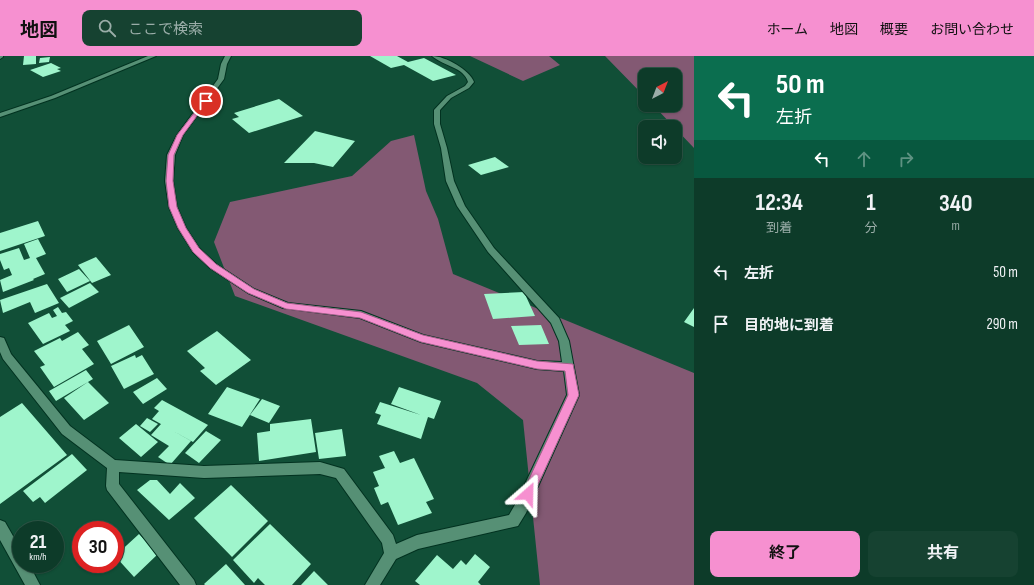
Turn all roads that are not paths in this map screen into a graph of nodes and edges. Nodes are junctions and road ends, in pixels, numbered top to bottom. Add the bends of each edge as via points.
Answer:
1 (153, 56) edge
2 (228, 56) edge
3 (435, 56) edge
4 (0, 115) edge
5 (0, 341) edge
6 (569, 367) junction
7 (113, 466) junction
8 (0, 526) edge
9 (12, 548) edge
10 (391, 554) junction
11 (26, 573) edge
12 (33, 585) edge
13 (189, 585) edge
14 (372, 585) edge

1 - 4 street via 53,97
2 - 6 street via 221,78 180,135 171,155 169,181 173,207 182,228 196,250 213,266 251,291 286,306 361,315 421,338 537,365
3 - 6 street via 465,71 471,77 467,87 449,97 437,110 437,124 450,181 461,206 491,250 555,321 564,341
5 - 7 street via 7,356 66,430
6 - 10 street via 574,395 513,521 417,542
7 - 10 street via 204,472 320,468 340,473 388,540
7 - 13 street via 112,486
8 - 9 street
10 - 14 street
11 - 12 street

